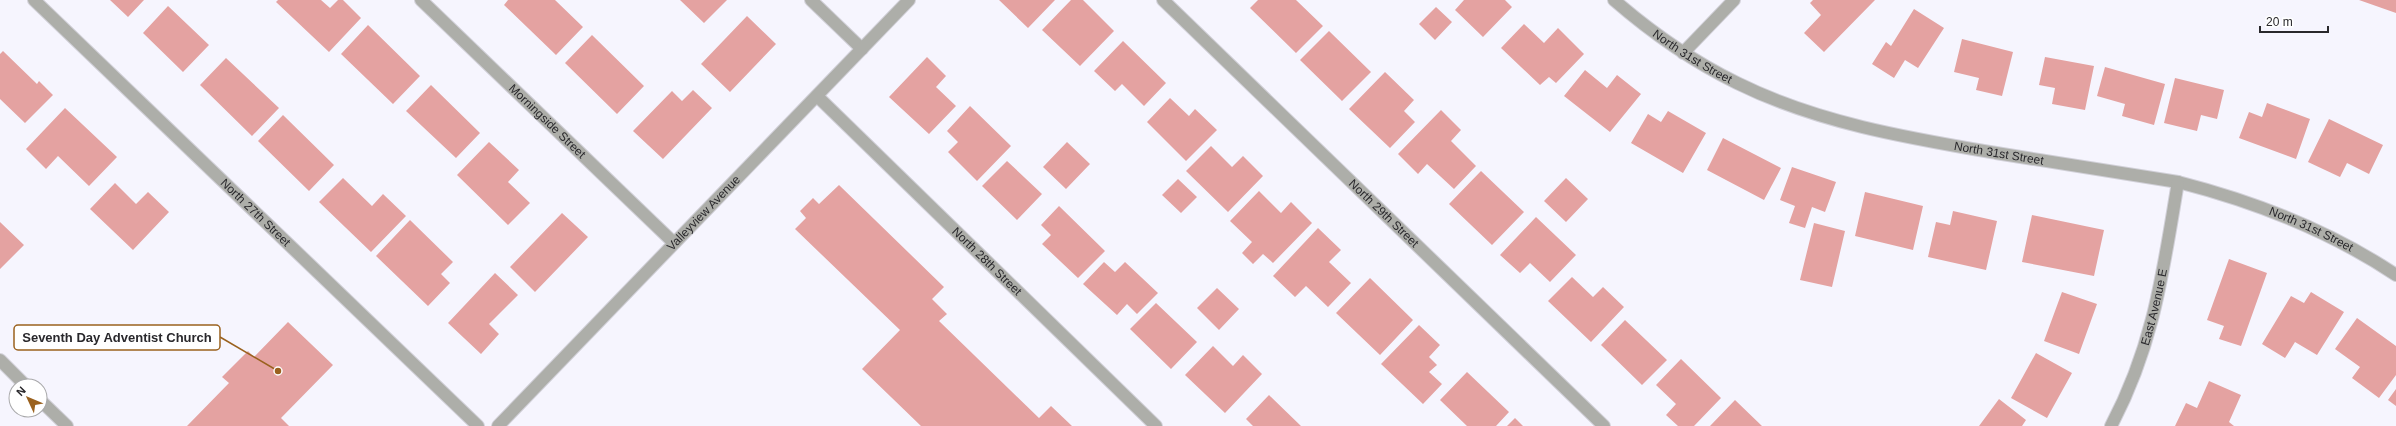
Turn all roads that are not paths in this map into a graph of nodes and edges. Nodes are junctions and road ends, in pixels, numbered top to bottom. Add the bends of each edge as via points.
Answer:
1 (34, 0) edge
2 (421, 0) edge
3 (811, 0) edge
4 (909, 0) edge
5 (1163, 0) edge
6 (1614, 0) edge
7 (1734, 0) edge
8 (862, 49) junction
9 (1683, 53) junction
10 (817, 96) junction
11 (2178, 182) junction
12 (674, 243) junction
13 (2396, 275) edge
14 (0, 360) edge
15 (18, 378) edge
16 (48, 408) edge
17 (67, 426) edge
18 (478, 426) edge
19 (498, 426) edge
20 (1156, 426) edge
21 (1604, 426) edge
22 (2111, 426) edge

1 - 18 street, North 27th Street
2 - 12 street, Morningside Street
3 - 8 street
4 - 8 street, Valleyview Avenue
5 - 21 street, North 29th Street
6 - 9 street, North 31st Street
7 - 9 street
8 - 10 street, Valleyview Avenue
9 - 11 street, North 31st Street via 1763,94 1843,122 1927,141
10 - 12 street, Valleyview Avenue
10 - 20 street, North 28th Street
11 - 13 street, North 31st Street via 2238,199 2301,223 2353,248
11 - 22 street, East Avenue E via 2156,309 2137,372
12 - 19 street, Valleyview Avenue
14 - 15 street
16 - 17 street

